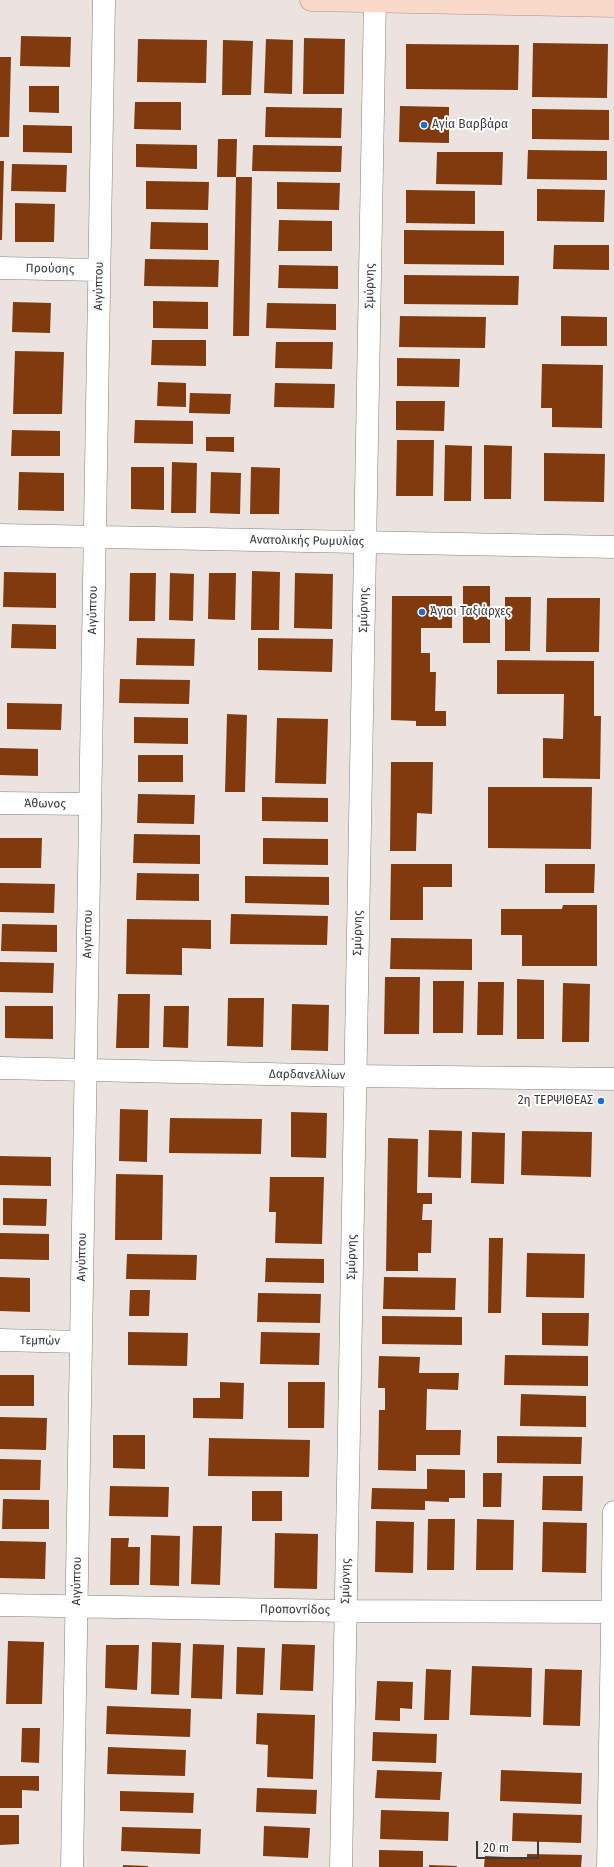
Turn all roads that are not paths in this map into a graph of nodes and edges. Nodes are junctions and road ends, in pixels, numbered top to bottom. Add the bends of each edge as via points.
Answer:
1 (104, 0) edge
2 (311, 0) edge
3 (375, 1) edge
4 (614, 6) edge
5 (0, 268) edge
6 (99, 270) junction
7 (0, 535) edge
8 (95, 537) junction
9 (365, 542) junction
10 (614, 547) edge
11 (0, 803) edge
12 (90, 804) junction
13 (0, 1068) edge
14 (86, 1070) junction
15 (355, 1076) junction
16 (614, 1079) edge
17 (0, 1340) edge
18 (81, 1342) junction
19 (614, 1512) edge
20 (0, 1605) edge
21 (76, 1607) junction
22 (346, 1611) junction
23 (613, 1612) edge
24 (72, 1867) edge
25 (341, 1867) edge
26 (608, 1867) edge

1 - 6 street, Αιγύπτου
2 - 3 main road
3 - 4 main road
3 - 9 street, Σμύρνης
5 - 6 street, Προύσης
6 - 8 street, Αιγύπτου
7 - 8 street, Ανατολικής Ρωμυλίας
8 - 9 street, Ανατολικής Ρωμυλίας
8 - 12 street, Αιγύπτου
9 - 10 street, Ανατολικής Ρωμυλίας
9 - 15 street, Σμύρνης
11 - 12 street, Άθωνος
12 - 14 street, Αιγύπτου
13 - 14 street, Δαρδανελλίων
14 - 15 street, Δαρδανελλίων
14 - 18 street, Αιγύπτου
15 - 16 street, Δαρδανελλίων
15 - 22 street, Σμύρνης
17 - 18 street, Τεμπών
18 - 21 street, Αιγύπτου
19 - 23 street
20 - 21 street, Προποντίδος
21 - 22 street, Προποντίδος
21 - 24 street, Αιγύπτου
22 - 23 street, Προποντίδος
22 - 25 street, Σμύρνης
23 - 26 street

